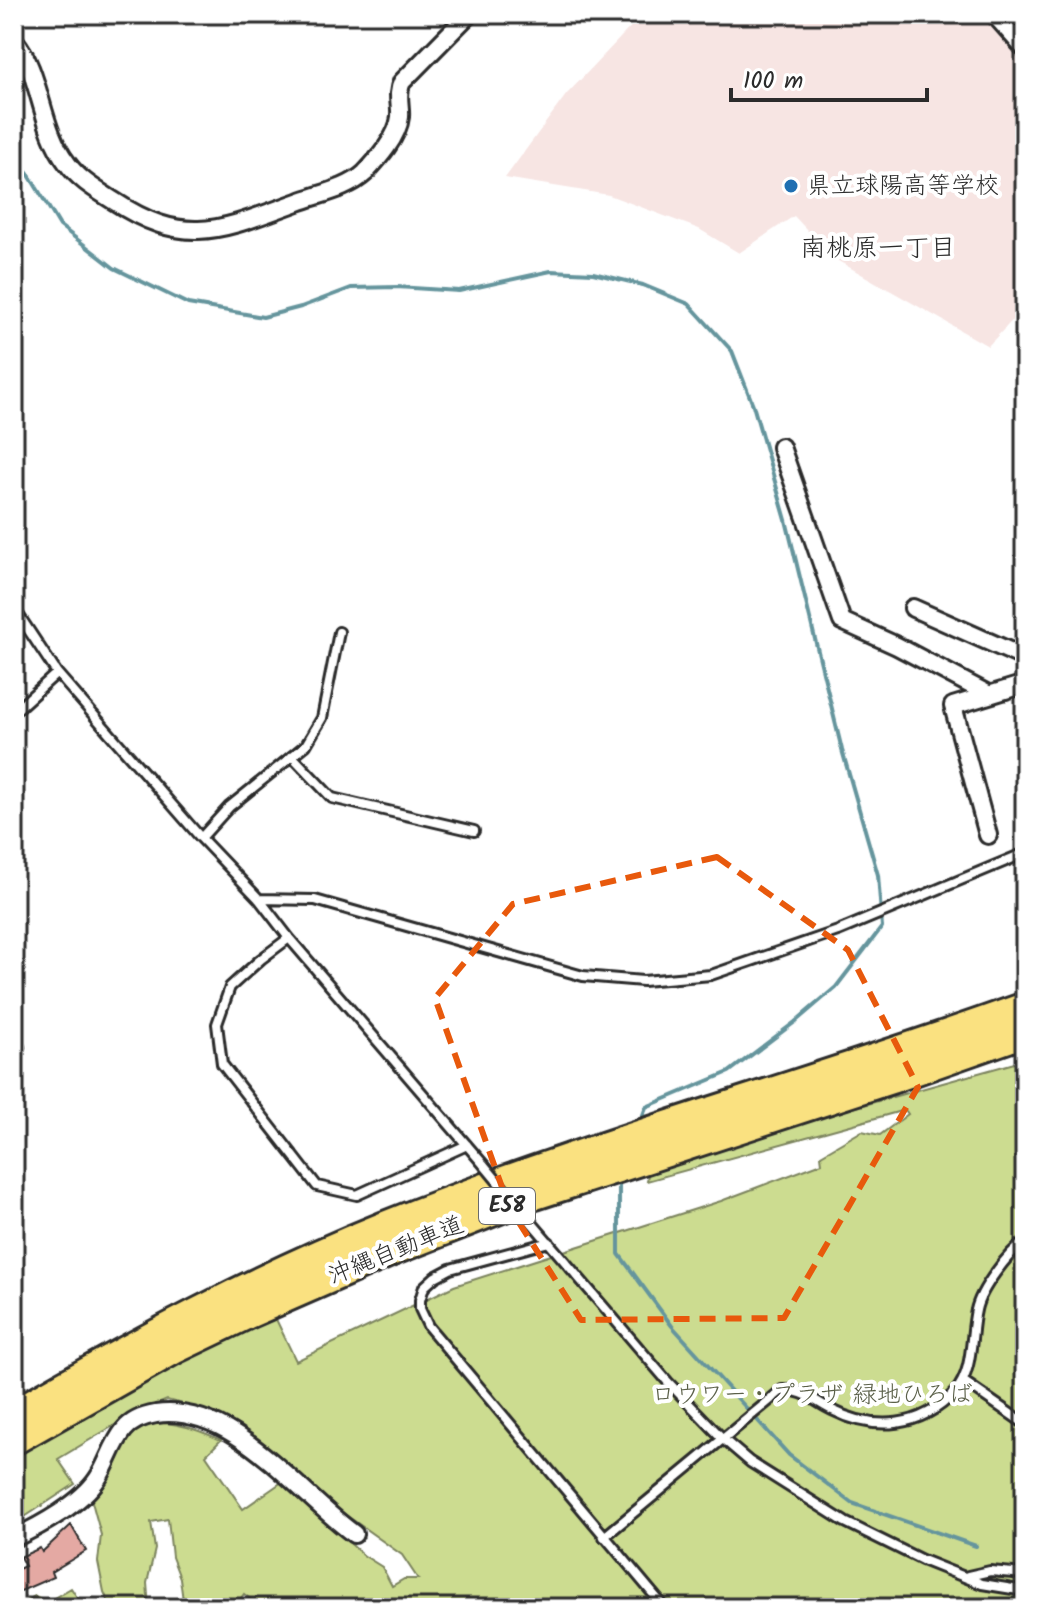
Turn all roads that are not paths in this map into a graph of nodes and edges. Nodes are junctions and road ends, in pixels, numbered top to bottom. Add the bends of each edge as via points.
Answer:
1 (469, 14) edge
2 (994, 14) edge
3 (14, 40) edge
4 (1023, 42) edge
5 (781, 447) dead end
6 (14, 608) edge
7 (913, 608) dead end
8 (339, 632) dead end
9 (1025, 658) edge
10 (57, 673) junction
11 (1025, 684) edge
12 (986, 693) junction
13 (14, 712) edge
14 (292, 756) junction
15 (474, 831) dead end
16 (988, 835) dead end
17 (201, 838) junction
18 (1025, 853) edge
19 (259, 899) junction
20 (289, 938) junction
21 (1025, 1007) edge
22 (1025, 1032) edge
23 (14, 1033) edge
24 (14, 1051) edge
25 (467, 1145) junction
26 (1025, 1241) edge
27 (549, 1242) junction
28 (963, 1381) junction
29 (14, 1414) edge
30 (1025, 1424) edge
31 (723, 1439) junction
32 (14, 1440) edge
33 (354, 1534) dead end
34 (604, 1537) junction
35 (14, 1538) edge
36 (1025, 1574) edge
37 (968, 1576) junction
38 (1025, 1591) edge
39 (665, 1608) edge

1 - 3 street via 402,82 397,131 354,182 204,232 149,221 76,174 57,149
2 - 4 street
5 - 12 street via 842,621
6 - 10 lane
7 - 9 street
8 - 14 lane via 322,718 306,745
10 - 13 lane
10 - 17 lane
11 - 12 street
12 - 16 street via 953,706
14 - 15 lane via 332,798
14 - 17 lane via 229,807
17 - 19 lane
18 - 19 lane via 838,931 711,975 643,981 583,976 315,900
19 - 20 lane
20 - 25 lane
20 - 25 lane via 230,987 217,1024 220,1051 222,1064 317,1186 357,1195
21 - 29 highway, 沖縄自動車道 / E58 via 387,1225 168,1326
22 - 32 highway, 沖縄自動車道 / E58 via 535,1195 397,1249 175,1349
23 - 24 lane via 19,1047
25 - 27 lane, bridge
26 - 28 lane via 1006,1256 976,1306
27 - 31 lane
27 - 34 lane via 450,1269 424,1287 420,1309 428,1326
28 - 30 lane
28 - 31 lane via 917,1419 883,1426 782,1390
31 - 34 lane
31 - 37 lane via 845,1522
33 - 35 street via 231,1431 169,1412 127,1426 86,1492
34 - 39 lane
36 - 37 lane via 990,1571
37 - 38 lane via 982,1584

